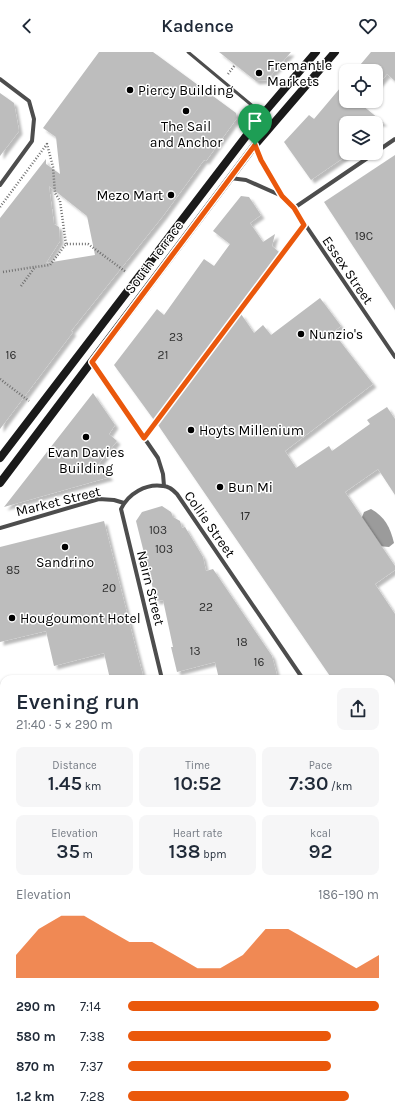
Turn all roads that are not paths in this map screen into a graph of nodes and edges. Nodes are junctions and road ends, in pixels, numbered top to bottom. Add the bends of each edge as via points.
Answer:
1 (188, 52) edge
2 (316, 52) edge
3 (335, 52) edge
4 (0, 79) edge
5 (264, 114) junction
6 (273, 123) junction
7 (395, 140) edge
8 (255, 145) junction
9 (383, 148) edge
10 (366, 160) edge
11 (230, 178) junction
12 (0, 185) edge
13 (282, 196) junction
14 (294, 208) junction
15 (304, 225) junction
16 (395, 358) edge
17 (92, 362) junction
18 (144, 438) junction
19 (0, 458) edge
20 (0, 482) edge
21 (164, 486) junction
22 (124, 503) junction
23 (0, 528) edge
24 (161, 675) edge
25 (300, 675) edge

1 - 5 lane
2 - 5 street, South Terrace
3 - 6 street, South Terrace
4 - 12 street via 30,101 34,119 32,141
5 - 6 lane
5 - 19 street, South Terrace
6 - 8 street, South Terrace
7 - 9 street
8 - 11 street, South Terrace
8 - 13 street, Essex Street
10 - 14 street
11 - 13 street, Essex Street via 246,180
11 - 17 street, South Terrace
13 - 14 street, Essex Street
14 - 15 street, Essex Street
15 - 16 street, Essex Street
15 - 18 lane
17 - 18 street, Collie Street
17 - 20 street, South Terrace
18 - 21 street, Collie Street via 158,458
21 - 22 street via 131,494
21 - 25 street, Collie Street via 177,494
22 - 23 street, Market Street via 99,499
22 - 24 street, Nairn Street via 121,509 123,520

